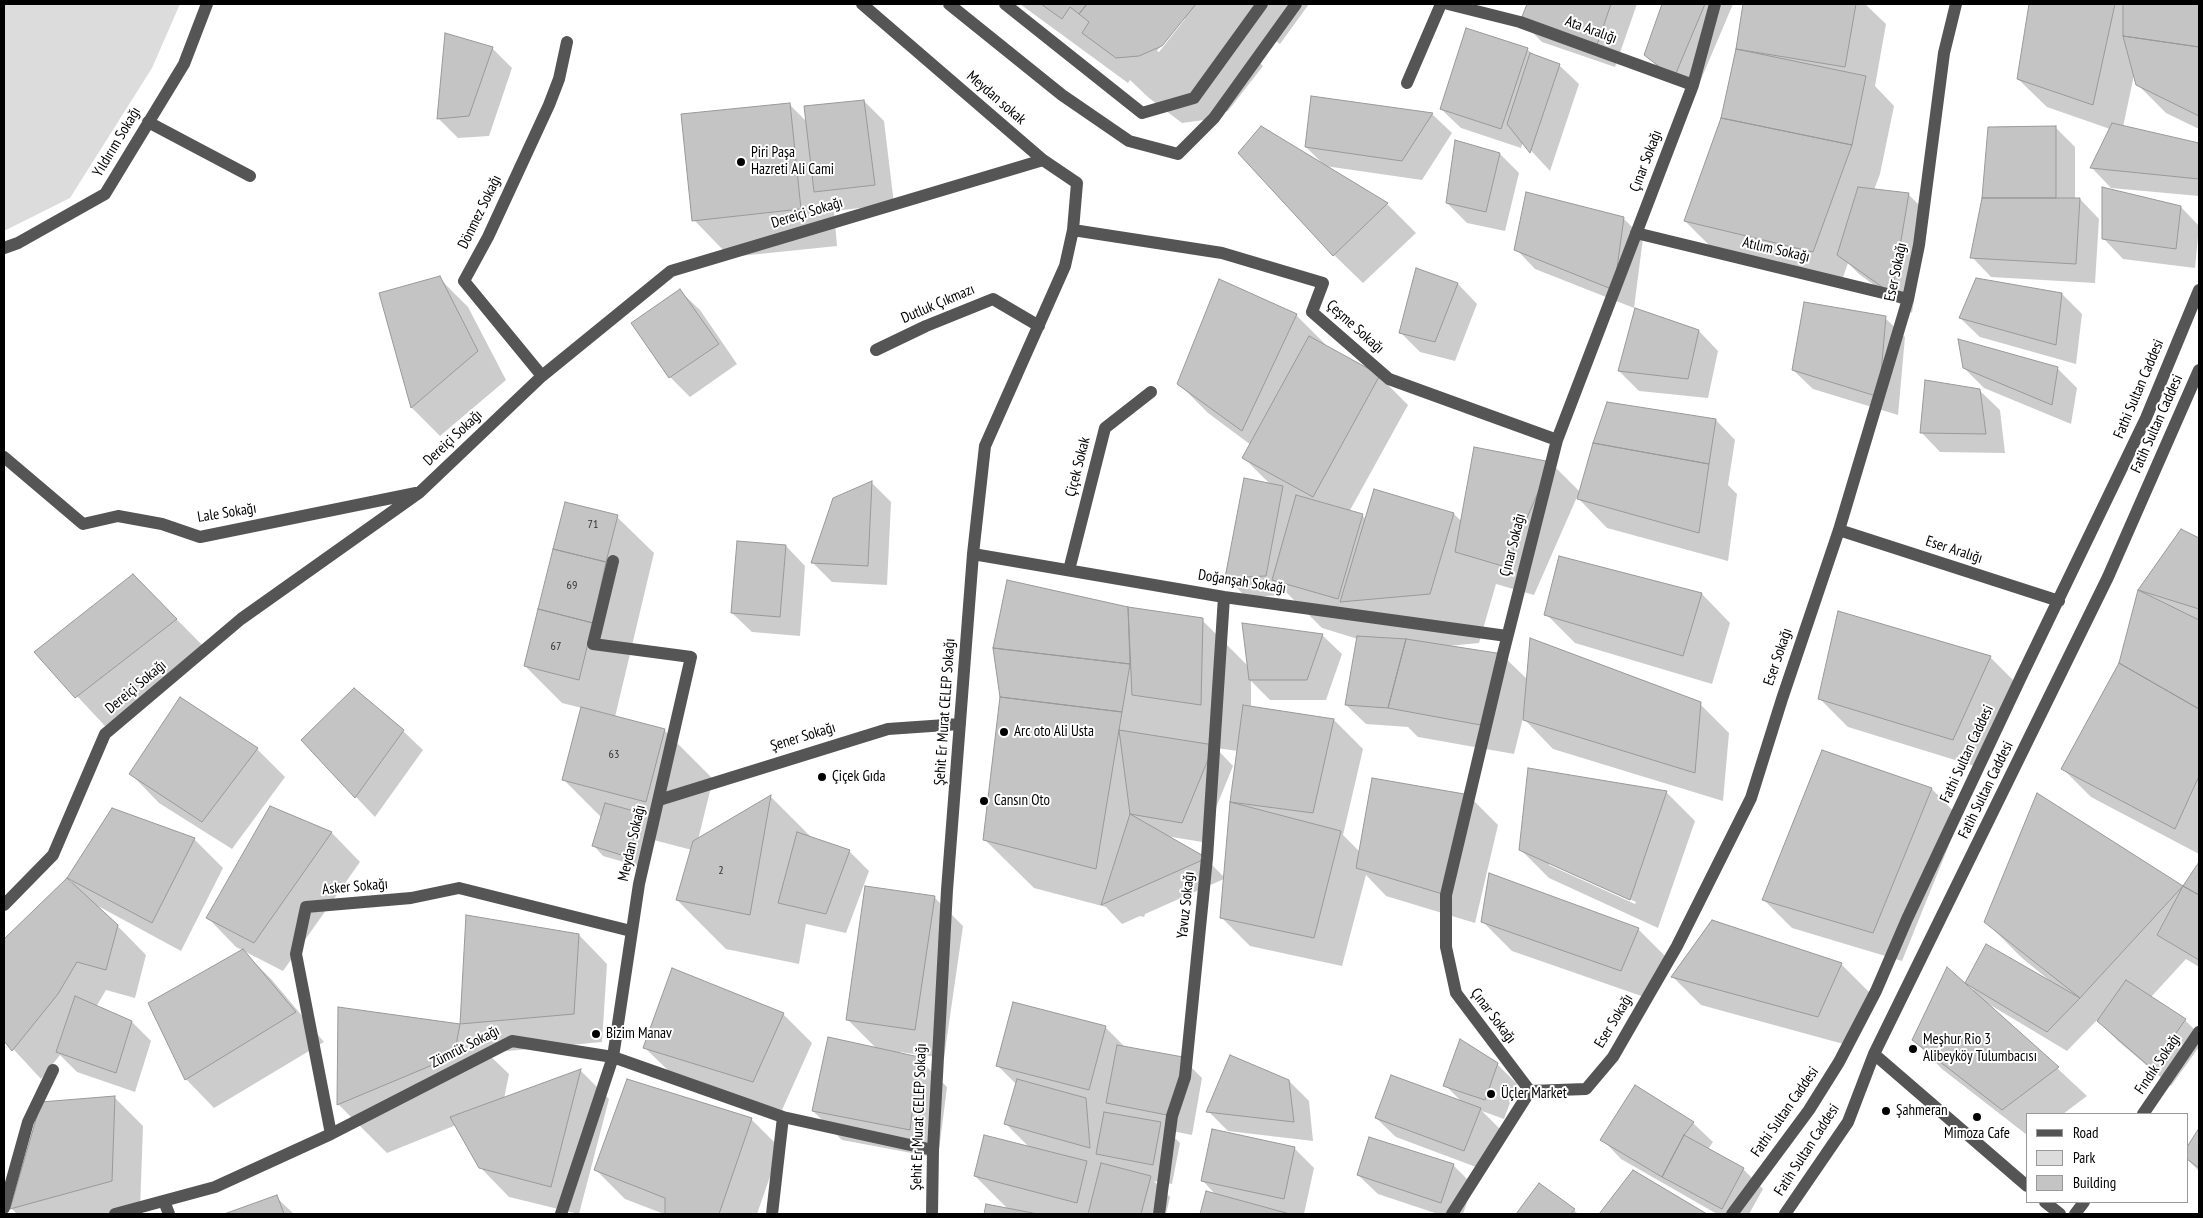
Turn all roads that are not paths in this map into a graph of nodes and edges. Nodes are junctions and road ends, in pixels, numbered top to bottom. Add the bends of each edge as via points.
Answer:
1 (208, 4) edge
2 (862, 4) edge
3 (949, 4) edge
4 (1005, 4) edge
5 (1262, 4) edge
6 (1296, 4) edge
7 (1441, 4) edge
8 (1448, 4) edge
9 (1715, 4) edge
10 (1956, 4) edge
11 (567, 42) dead end
12 (1407, 82) dead end
13 (1693, 85) junction
14 (148, 122) junction
15 (1043, 160) junction
16 (250, 176) dead end
17 (1072, 230) junction
18 (1636, 233) junction
19 (4, 248) edge
20 (2199, 290) edge
21 (1908, 298) junction
22 (1038, 326) junction
23 (876, 350) dead end
24 (2199, 370) edge
25 (542, 376) junction
26 (1151, 392) dead end
27 (1557, 440) junction
28 (4, 457) edge
29 (420, 492) junction
30 (1838, 530) junction
31 (973, 554) junction
32 (613, 561) dead end
33 (1069, 570) junction
34 (1224, 597) junction
35 (2059, 601) junction
36 (1508, 636) junction
37 (960, 724) junction
38 (659, 800) junction
39 (4, 906) edge
40 (632, 931) junction
41 (2199, 1032) edge
42 (1874, 1054) junction
43 (613, 1057) junction
44 (53, 1070) dead end
45 (1530, 1091) junction
46 (2144, 1113) edge
47 (783, 1117) junction
48 (330, 1134) junction
49 (933, 1150) junction
50 (2026, 1185) edge
51 (164, 1201) junction
52 (2046, 1203) edge
53 (2083, 1203) edge
54 (4, 1208) edge
55 (115, 1214) edge
56 (169, 1214) edge
57 (561, 1214) edge
58 (772, 1214) edge
59 (932, 1214) edge
60 (1159, 1214) edge
61 (1453, 1214) edge
62 (1732, 1214) edge
63 (1784, 1214) edge
64 (2060, 1214) edge
65 (2075, 1214) edge

1 - 14 street, Yıldırım Sokağı via 184,64
2 - 15 street, Meydan sokak
3 - 6 street via 1062,95 1129,141 1178,154 1214,118
4 - 5 street via 1142,113 1194,98
7 - 12 street
8 - 13 street, Ata Aralığı via 1520,22
9 - 13 street, Çınar Sokağı
10 - 21 street, Eser Sokağı via 1944,53 1919,245
11 - 25 street, Dönmez Sokağı via 549,105 464,281
13 - 18 street, Çınar Sokağı
14 - 16 street
14 - 19 street, Yıldırım Sokağı via 105,194
15 - 17 street, Meydan sokak via 1077,183
15 - 25 street, Dereiçi Sokağı via 672,271
17 - 22 street, Şehit Er Murat CELEP Sokağı via 1065,266
17 - 27 street, Çeşme Sokağı via 1222,253 1323,283 1312,312 1389,379
18 - 21 street, Atılım Sokağı
18 - 27 street, Çınar Sokağı
20 - 35 street, Fathi Sultan Caddesi via 2146,418
21 - 30 street, Eser Sokağı
22 - 23 street, Dutluk Çıkmazı via 992,299
22 - 31 street, Şehit Er Murat CELEP Sokağı via 985,446
24 - 42 street, Fatih Sultan Caddesi via 2108,577
25 - 29 street, Dereiçi Sokağı
26 - 33 street, Çiçek Sokak via 1105,428
27 - 36 street, Çınar Sokağı
28 - 29 street, Lale Sokağı via 83,524 118,516 162,524 200,537
29 - 39 street, Dereiçi Sokağı via 241,619 105,734 53,855
30 - 35 street, Eser Aralığı
30 - 45 street, Eser Sokağı via 1751,798 1677,946 1613,1056 1586,1089
31 - 33 street, Doğanşah Sokağı
31 - 37 street, Şehit Er Murat CELEP Sokağı
32 - 38 street, Meydan Sokağı via 594,644 691,657
33 - 34 street, Doğanşah Sokağı
34 - 36 street, Doğanşah Sokağı
34 - 60 street, Yavuz Sokağı via 1207,858 1185,1077 1172,1116
35 - 62 street, Fathi Sultan Caddesi via 1876,991 1843,1054 1809,1110
36 - 45 street, Çınar Sokağı via 1446,895 1446,947 1456,993
37 - 38 street, Şener Sokağı via 888,729
37 - 49 street, Şehit Er Murat CELEP Sokağı via 946,900
38 - 40 street, Meydan Sokağı via 639,884
40 - 43 street, Meydan Sokağı
40 - 48 street, Asker Sokağı via 460,888 411,898 306,908 296,954
41 - 46 street, Fındık Sokağı
42 - 50 street
42 - 63 street, Fatih Sultan Caddesi via 1848,1122
43 - 47 street, Zümrüt Sokağı
43 - 48 street, Zümrüt Sokağı via 512,1041
43 - 57 street, Meydan Sokağı
44 - 54 street via 28,1122
45 - 61 street
47 - 49 street, Zümrüt Sokağı
47 - 58 street
48 - 51 street, Zümrüt Sokağı via 215,1187
49 - 59 street, Şehit Er Murat CELEP Sokağı
51 - 55 street, Zümrüt Sokağı
51 - 56 street
52 - 64 street
53 - 65 street

